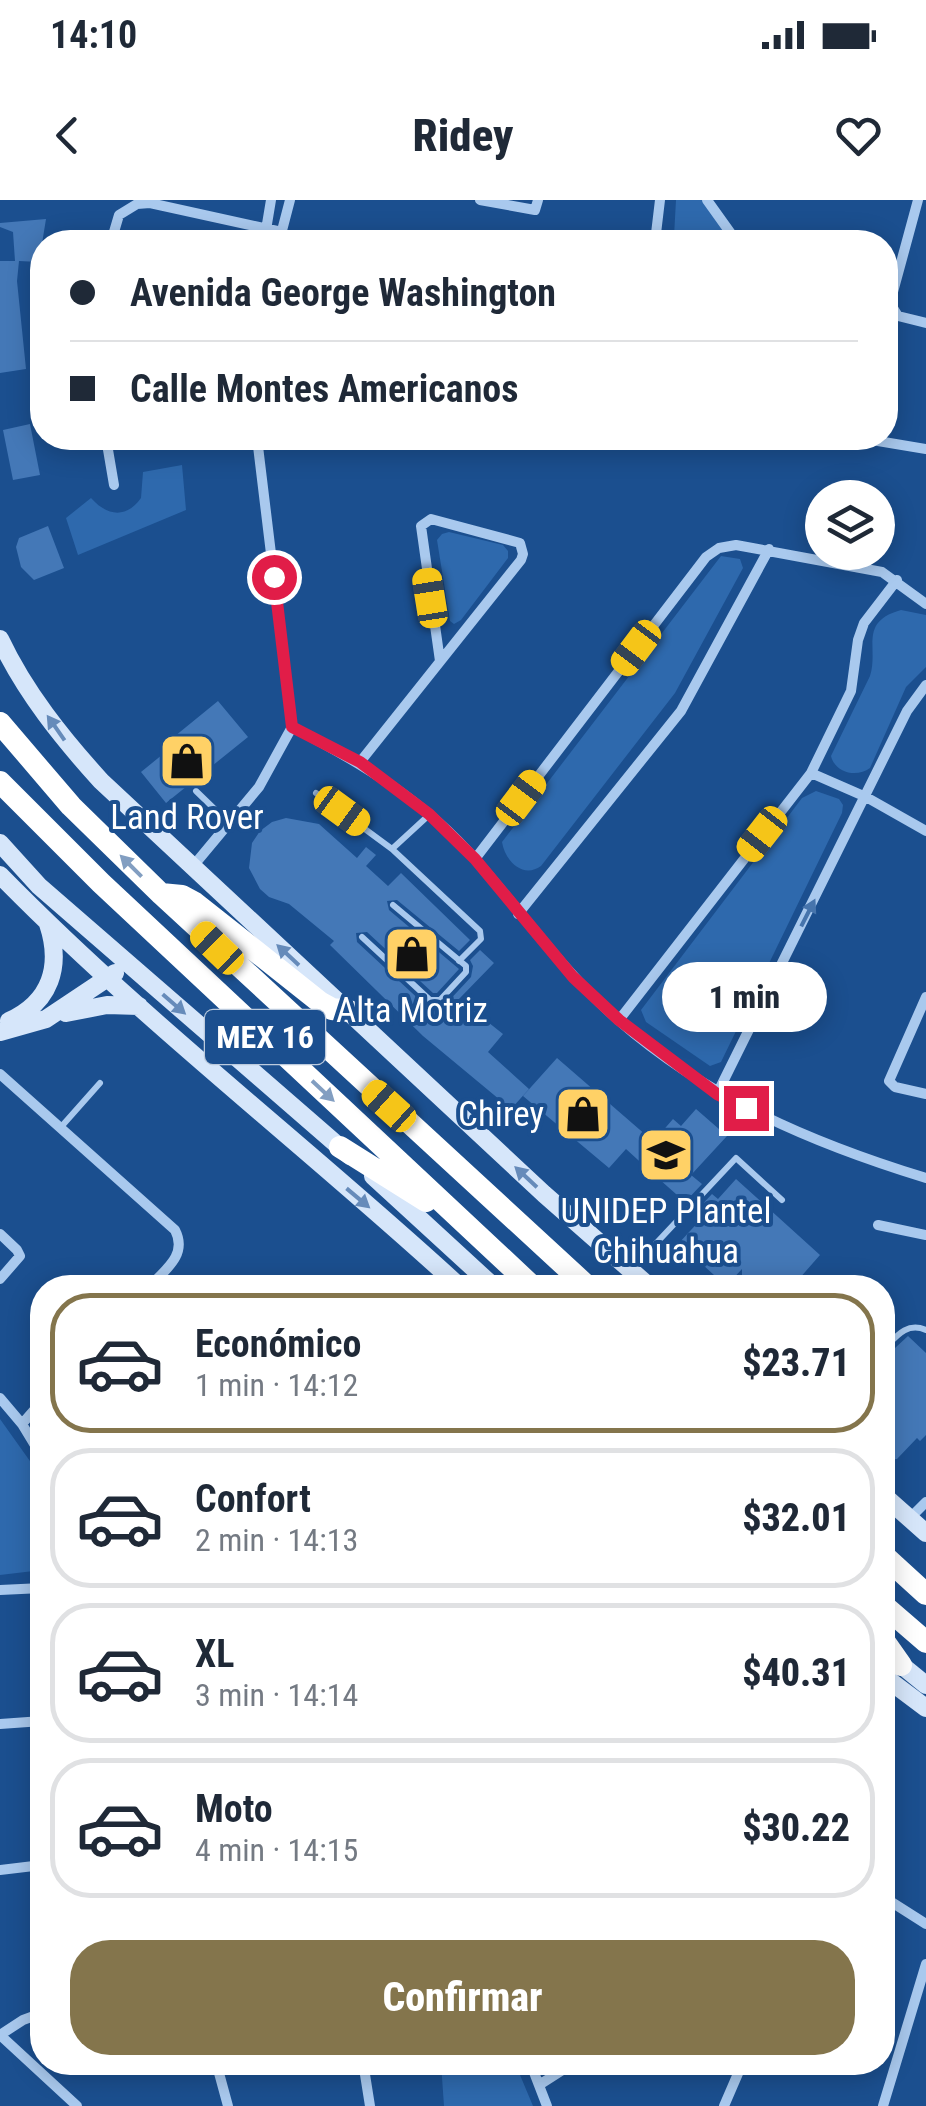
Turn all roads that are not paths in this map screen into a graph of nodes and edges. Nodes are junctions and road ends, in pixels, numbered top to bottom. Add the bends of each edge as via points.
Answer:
1 (271, 200) edge
2 (290, 200) edge
3 (480, 200) edge
4 (538, 200) edge
5 (660, 200) edge
6 (707, 200) edge
7 (918, 200) edge
8 (265, 229) joint
9 (115, 230) edge
10 (283, 230) edge
11 (656, 230) edge
12 (728, 230) edge
13 (898, 274) edge
14 (898, 316) edge
15 (926, 323) edge
16 (898, 444) edge
17 (926, 448) edge
18 (108, 450) edge
19 (258, 450) edge
20 (114, 485) dead end
21 (769, 550) junction
22 (896, 580) junction
23 (926, 604) edge
24 (0, 639) edge
25 (440, 661) junction
26 (926, 685) edge
27 (0, 723) edge
28 (292, 727) junction
29 (360, 762) junction
30 (810, 773) junction
31 (0, 782) edge
32 (196, 791) dead end
33 (316, 793) dead end
34 (866, 797) junction
35 (429, 814) junction
36 (230, 824) junction
37 (926, 831) edge
38 (0, 843) edge
39 (392, 849) junction
40 (475, 859) junction
41 (194, 866) junction
42 (0, 875) edge
43 (160, 894) junction
44 (394, 906) dead end
45 (518, 914) junction
46 (48, 924) junction
47 (362, 938) dead end
48 (458, 960) junction
49 (126, 962) junction
50 (109, 979) junction
51 (926, 997) edge
52 (140, 1006) junction
53 (349, 1012) junction
54 (46, 1019) junction
55 (619, 1020) junction
56 (0, 1028) edge
57 (0, 1074) edge
58 (100, 1083) dead end
59 (717, 1094) junction
60 (926, 1094) edge
61 (60, 1128) junction
62 (340, 1147) junction
63 (926, 1178) edge
64 (782, 1200) dead end
65 (878, 1225) dead end
66 (471, 1230) junction
67 (0, 1234) edge
68 (926, 1236) edge
69 (632, 1270) junction
70 (159, 1275) edge
71 (446, 1275) edge
72 (481, 1275) edge
73 (520, 1275) edge
74 (575, 1275) edge
75 (638, 1275) edge
76 (0, 1279) edge
77 (926, 1330) edge
78 (895, 1340) edge
79 (0, 1398) edge
80 (30, 1415) edge
81 (22, 1424) junction
82 (30, 1437) edge
83 (926, 1502) edge
84 (895, 1505) edge
85 (910, 1518) junction
86 (926, 1533) edge
87 (895, 1566) edge
88 (30, 1589) edge
89 (0, 1590) edge
90 (926, 1594) edge
91 (895, 1615) edge
92 (926, 1642) edge
93 (895, 1671) edge
94 (895, 1673) edge
95 (926, 1684) edge
96 (926, 1708) edge
97 (30, 1722) edge
98 (0, 1724) edge
99 (30, 1866) edge
100 (0, 1870) edge
101 (895, 1904) edge
102 (926, 1924) edge
103 (926, 1964) edge
104 (30, 2017) edge
105 (0, 2035) edge
106 (30, 2063) edge
107 (895, 2066) edge
108 (43, 2075) edge
109 (220, 2075) edge
110 (365, 2075) edge
111 (535, 2075) edge
112 (555, 2075) edge
113 (737, 2075) edge
114 (892, 2075) edge
115 (539, 2085) junction
116 (77, 2106) edge
117 (228, 2106) edge
118 (370, 2106) edge
119 (547, 2106) edge
120 (724, 2106) edge
121 (883, 2106) edge

1 - 8 street
2 - 10 street
3 - 4 street via 535,210
5 - 11 street
6 - 12 street
7 - 13 street
8 - 9 street via 137,204 119,216
14 - 15 street
16 - 17 street
18 - 20 street
19 - 28 street
21 - 22 street via 866,567
21 - 40 street via 726,546 706,557
21 - 45 street via 681,711
22 - 23 street
22 - 30 street via 864,622 851,691
41 -> 24 main road via 66,742
25 - 25 street via 521,560 520,542 430,519 421,526
25 - 29 street
26 - 34 street
43 -> 27 highway, MEX 16 via 70,806
28 - 29 street
28 - 36 street
29 - 35 street
30 - 34 street
30 - 55 street
31 -> 66 highway, MEX 16
32 - 36 lane
33 - 39 lane
34 - 37 street
59 -> 34 street
35 - 39 lane
35 - 40 street
36 - 41 street
38 - 49 main road
39 - 48 lane via 480,931 480,940
40 - 45 street
53 -> 41 main road
42 - 46 main road
43 - 53 highway via 195,904 320,1003
43 - 74 highway, MEX 16
44 - 48 lane
45 - 55 street
46 - 50 main road
46 - 56 main road via 55,950 51,982 32,1008
47 - 48 lane via 433,1001 466,972
49 - 50 main road
49 -> 62 main road
50 - 52 main road
50 - 54 main road
51 - 60 street via 889,1081
52 - 54 main road via 89,1007
52 -> 71 main road
69 -> 53 main road
54 - 56 main road
55 - 59 street
57 - 61 street
58 - 61 lane
59 - 63 street via 802,1135
61 - 70 street via 178,1236 178,1254
62 - 66 highway
62 - 72 main road
64 - 69 lane via 736,1158
65 - 68 street
66 - 73 highway, MEX 16
67 - 76 street via 20,1256
69 - 75 main road
77 - 78 lane via 908,1328
79 - 81 street
80 - 81 street
81 - 82 street
83 - 85 street
84 - 85 main road
85 - 86 main road
87 - 90 highway
88 - 89 street
91 - 92 highway
93 - 95 main road
94 - 96 main road
97 - 98 street
99 - 100 street
101 - 102 street
103 - 107 street
104 - 105 street
105 - 106 street
108 - 116 street
109 - 117 street
110 - 118 street
111 - 115 street
112 - 115 street
113 - 120 street
114 - 121 street
115 - 119 street

